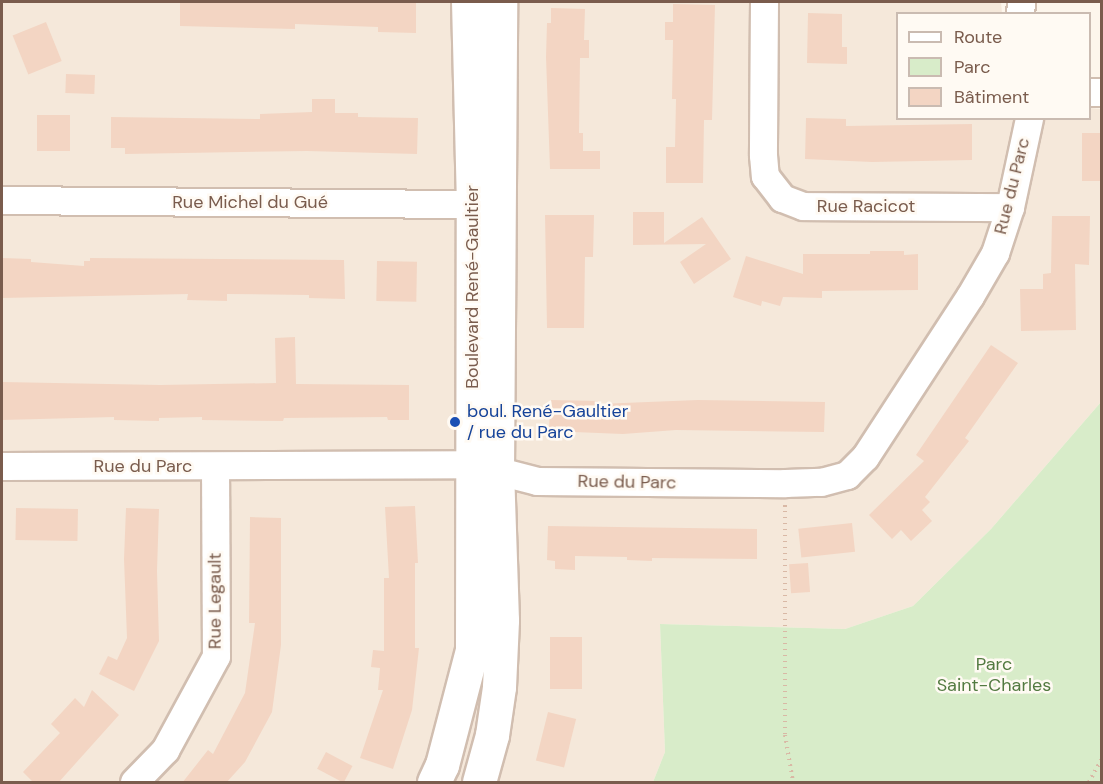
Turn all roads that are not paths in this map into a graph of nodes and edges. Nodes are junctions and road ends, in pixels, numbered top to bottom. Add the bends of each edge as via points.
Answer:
1 (468, 2) edge
2 (500, 2) edge
3 (764, 2) edge
4 (1029, 120) edge
5 (2, 200) edge
6 (486, 205) junction
7 (1010, 207) junction
8 (2, 466) edge
9 (215, 466) junction
10 (484, 467) junction
11 (134, 783) edge
12 (434, 783) edge
13 (478, 783) edge

1 - 6 street, Boulevard René-Gaultier
2 - 6 street, Boulevard René-Gaultier
3 - 7 street, Rue Racicot via 763,155 765,176 782,198 803,206
4 - 7 street, Rue du Parc
5 - 6 street, Rue Michel du Gué
6 - 10 street, Boulevard René-Gaultier
7 - 10 street, Rue du Parc via 984,275 865,457 847,475 821,482 785,483 537,481
8 - 9 street, Rue du Parc
9 - 10 street, Rue du Parc
9 - 11 street, Rue Legault via 216,656 165,750
10 - 12 street, Boulevard René-Gaultier via 472,650
10 - 13 street, Boulevard René-Gaultier via 502,620 492,735

